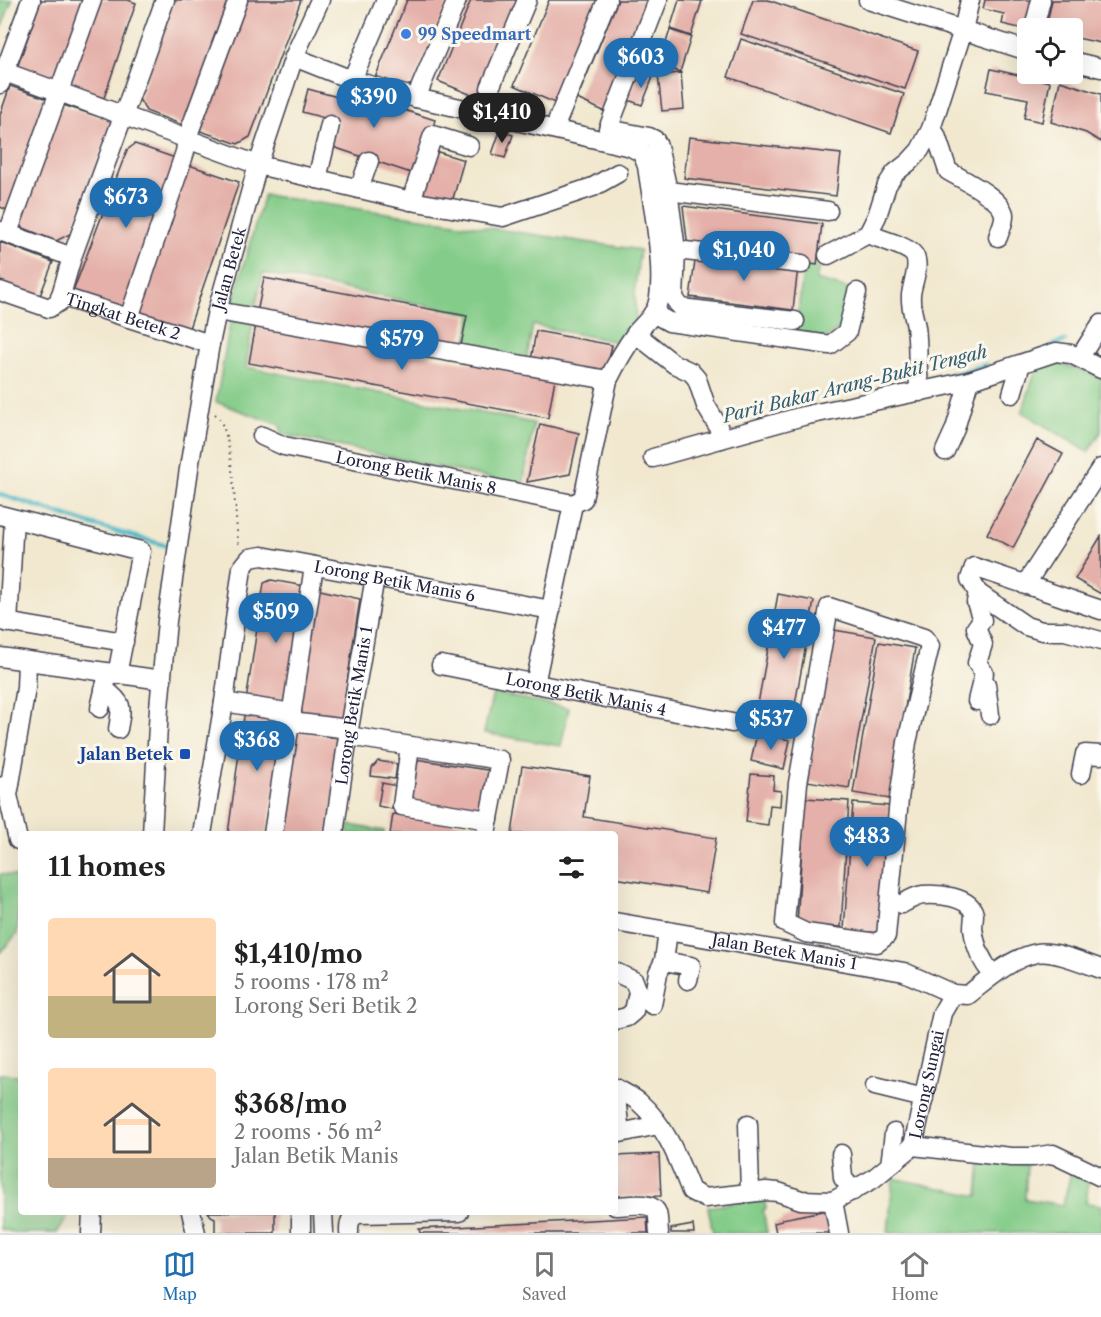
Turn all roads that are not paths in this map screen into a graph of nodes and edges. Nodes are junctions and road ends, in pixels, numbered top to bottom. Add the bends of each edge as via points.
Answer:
1 (31, 0) edge
2 (92, 0) edge
3 (238, 0) edge
4 (320, 0) edge
5 (387, 0) edge
6 (457, 0) edge
7 (527, 0) edge
8 (608, 0) edge
9 (658, 0) edge
10 (868, 0) edge
11 (970, 0) edge
12 (1041, 0) edge
13 (162, 1) edge
14 (1036, 18) edge
15 (963, 30) junction
16 (1017, 47) edge
17 (294, 57) junction
18 (1083, 64) edge
19 (1101, 68) edge
20 (2, 78) edge
21 (352, 80) junction
22 (60, 92) junction
23 (416, 98) junction
24 (124, 115) junction
25 (558, 119) junction
26 (330, 124) dead end
27 (608, 129) junction
28 (931, 129) junction
29 (187, 138) junction
30 (469, 146) dead end
31 (369, 161) dead end
32 (258, 165) junction
33 (618, 173) dead end
34 (317, 179) junction
35 (360, 189) junction
36 (668, 191) junction
37 (411, 201) junction
38 (828, 211) dead end
39 (4, 232) edge
40 (868, 234) junction
41 (998, 237) dead end
42 (676, 250) junction
43 (828, 255) dead end
44 (72, 257) junction
45 (802, 264) dead end
46 (0, 291) edge
47 (857, 292) dead end
48 (60, 296) junction
49 (217, 311) junction
50 (653, 313) junction
51 (129, 318) junction
52 (795, 321) dead end
53 (1101, 324) edge
54 (636, 334) junction
55 (210, 344) junction
56 (1080, 357) junction
57 (1021, 364) junction
58 (1101, 369) edge
59 (608, 381) junction
60 (969, 381) junction
61 (919, 384) junction
62 (1012, 394) dead end
63 (720, 432) junction
64 (262, 436) dead end
65 (945, 451) dead end
66 (653, 458) dead end
67 (1101, 468) edge
68 (573, 504) junction
69 (7, 517) edge
70 (6, 547) edge
71 (314, 566) junction
72 (375, 577) junction
73 (1025, 585) junction
74 (978, 593) junction
75 (1100, 607) edge
76 (551, 610) junction
77 (4, 622) edge
78 (1101, 641) edge
79 (124, 642) junction
80 (0, 659) edge
81 (27, 661) junction
82 (441, 665) dead end
83 (984, 673) junction
84 (110, 679) junction
85 (162, 680) junction
86 (536, 684) junction
87 (977, 701) dead end
88 (224, 702) junction
89 (100, 708) dead end
90 (990, 715) dead end
91 (291, 717) junction
92 (732, 723) dead end
93 (118, 729) dead end
94 (349, 733) junction
95 (410, 746) junction
96 (1101, 755) edge
97 (1081, 774) dead end
98 (5, 785) edge
99 (488, 827) edge
100 (152, 831) edge
101 (202, 831) edge
102 (273, 831) edge
103 (334, 831) edge
104 (18, 840) dead end
105 (902, 904) dead end
106 (785, 923) junction
107 (618, 924) edge
108 (668, 932) junction
109 (771, 949) junction
110 (796, 953) junction
111 (664, 961) junction
112 (1101, 969) edge
113 (618, 973) edge
114 (993, 975) junction
115 (688, 980) dead end
116 (953, 994) junction
117 (652, 1005) dead end
118 (618, 1019) edge
119 (874, 1086) dead end
120 (618, 1090) edge
121 (924, 1098) junction
122 (618, 1116) edge
123 (748, 1124) dead end
124 (658, 1125) junction
125 (894, 1133) dead end
126 (913, 1146) junction
127 (841, 1154) dead end
128 (890, 1165) junction
129 (1101, 1177) edge
130 (853, 1191) junction
131 (750, 1192) junction
132 (833, 1201) junction
133 (618, 1206) edge
134 (92, 1215) edge
135 (192, 1215) edge
136 (301, 1215) edge
137 (323, 1215) edge
138 (356, 1215) edge
139 (90, 1233) edge
140 (196, 1233) edge
141 (301, 1233) edge
142 (324, 1233) edge
143 (349, 1233) edge
144 (658, 1233) edge
145 (839, 1233) edge

1 - 20 street
2 - 22 street
3 - 29 street
4 - 17 street, Jalan Betek
5 - 21 street
6 - 23 street
7 - 25 street via 490,88 490,97 496,103
8 - 25 street
9 - 27 street
10 - 15 street
11 - 15 street
12 - 14 street
13 - 24 street, Tingkat Betek 2
15 - 16 street
15 - 28 street
17 - 21 street
17 - 32 street, Jalan Betek
18 - 19 street
20 - 22 street
21 - 23 street
22 - 24 street
22 - 39 street
23 - 50 street via 631,147 642,153 648,166 660,258 658,301
24 - 29 street
24 - 44 street, Tingkat Betek 2
25 - 27 street
26 - 34 street
27 - 36 street via 655,140
28 - 40 street via 920,150 887,185
28 - 41 street via 948,171 1002,207 1004,217
29 - 32 street
29 - 51 street
30 - 37 street via 433,135
31 - 35 street
32 - 34 street
32 - 49 street, Jalan Betek
33 - 37 street via 593,187 503,218
34 - 35 street
35 - 37 street
36 - 38 street
36 - 42 street
39 - 44 street
40 - 43 street
40 - 61 street via 904,248 916,258 910,306 916,327
42 - 45 street
42 - 52 street via 674,298 681,308
44 - 48 street, Tingkat Betek 2
46 - 48 street via 49,308 59,302
47 - 50 street via 847,332 830,345 669,322
48 - 51 street, Tingkat Betek 2
49 - 55 street, Jalan Betek
49 - 59 street
50 - 54 street
51 - 55 street, Tingkat Betek 2
53 - 56 street
54 - 59 street
54 - 63 street via 697,378
55 - 85 street, Jalan Betek via 167,621
56 - 57 street via 1056,352
56 - 58 street
57 - 60 street
57 - 62 street
59 - 68 street via 583,499
60 - 61 street
60 - 65 street
61 - 63 street via 802,417
63 - 66 street
64 - 68 street, Lorong Betik Manis 8 via 284,446
67 - 73 street
68 - 76 street
69 - 70 street
69 - 79 street via 141,551
70 - 77 street
71 - 72 street, Lorong Betik Manis 6
71 - 88 street, Lorong Betik Manis 6 via 262,556 250,558 242,568
71 - 91 street
72 - 76 street, Lorong Betik Manis 6
72 - 94 street, Lorong Betik Manis 1
73 - 74 street via 974,567 970,579
73 - 75 street
74 - 78 street via 1026,626
74 - 83 street via 976,602 982,620 976,628 983,644 977,663
76 - 86 street
77 - 79 street
79 - 84 street
80 - 81 street
81 - 84 street
81 - 98 street via 26,688
82 - 86 street, Lorong Betik Manis 4
83 - 87 street
83 - 90 street
84 - 85 street
84 - 89 street
84 - 93 street via 122,708
85 - 100 street, Jalan Betek
86 - 92 street, Lorong Betik Manis 4
88 - 91 street
88 - 101 street
91 - 94 street
91 - 102 street
94 - 95 street
94 - 103 street, Lorong Betik Manis 1
95 - 99 street via 402,806
95 - 99 street via 500,760
96 - 97 street via 1085,754
98 - 104 street
105 - 114 street via 913,897 933,895 970,906 977,951
106 - 106 street via 806,933 877,943 886,936 907,742 930,646 924,638 828,607 798,783
106 - 109 street via 775,931
106 - 110 street via 797,935
107 - 108 street, Jalan Betek Manis 1
108 - 109 street, Jalan Betek Manis 1
108 - 111 street
109 - 110 street, Jalan Betek Manis 1
110 - 116 street, Jalan Betek Manis 1 via 904,972
111 - 115 street via 691,966
111 - 117 street
112 - 114 street via 1051,953 1037,953
113 - 118 street via 634,981 638,992 634,1011
114 - 116 street via 968,995
116 - 121 street, Lorong Sungai via 942,1013
119 - 121 street
120 - 124 street, Lorong Sungai via 639,1102
121 - 126 street, Lorong Sungai
122 - 124 street via 620,1134
123 - 131 street
124 - 131 street, Lorong Sungai via 675,1148 696,1196
125 - 128 street
126 - 128 street, Lorong Sungai
126 - 129 street via 1011,1157 1053,1154
127 - 130 street via 843,1178
128 - 130 street, Lorong Sungai
130 - 132 street, Lorong Sungai
131 - 132 street, Lorong Sungai via 778,1192 812,1202
132 - 145 street
133 - 144 street via 652,1207 657,1212
134 - 139 street
135 - 140 street
136 - 141 street
137 - 142 street
138 - 143 street via 349,1223

